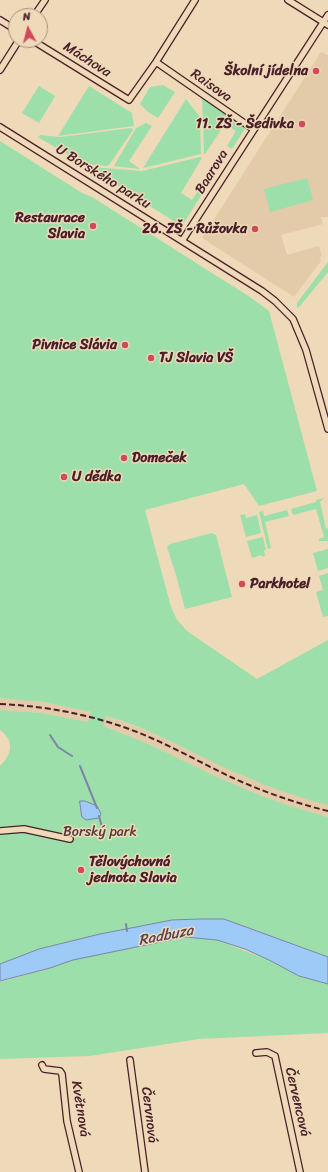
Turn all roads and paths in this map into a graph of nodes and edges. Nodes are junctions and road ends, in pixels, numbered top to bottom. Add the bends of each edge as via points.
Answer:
1 (195, 0) edge
2 (288, 0) edge
3 (328, 15) edge
4 (326, 24) edge
5 (14, 48) edge
6 (45, 48) edge
7 (156, 62) junction
8 (0, 70) edge
9 (0, 127) edge
10 (253, 129) junction
11 (182, 242) junction
12 (328, 429) edge
13 (0, 831) edge
14 (70, 839) dead end
15 (256, 1052) dead end
16 (130, 1060) dead end
17 (42, 1065) dead end
18 (79, 1172) edge
19 (145, 1172) edge
20 (300, 1172) edge

1 - 7 street
2 - 4 street
3 - 4 street, Baarova
4 - 10 street, Baarova
5 - 8 street
6 - 7 street, Máchova via 129,100
7 - 10 street, Raisova
9 - 11 street, U Borského parku
10 - 11 street, Baarova
11 - 12 street, U Borského parku via 262,291 293,319 306,350
13 - 14 street via 24,830
15 - 20 street, Červencová via 267,1052 275,1056
16 - 19 street, Červnová
17 - 18 street, Květnová via 44,1069 60,1071 62,1074 67,1121

